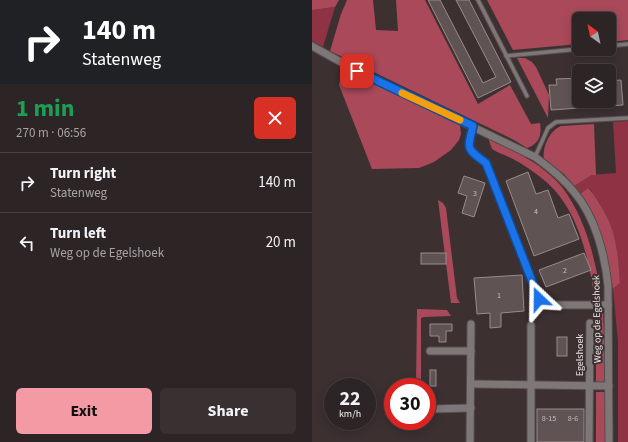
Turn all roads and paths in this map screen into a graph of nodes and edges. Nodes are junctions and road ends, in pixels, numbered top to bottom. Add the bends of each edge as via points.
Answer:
1 (478, 0) edge
2 (628, 44) edge
3 (616, 45) edge
4 (312, 46) edge
5 (572, 50) edge
6 (506, 56) junction
7 (527, 96) dead end
8 (628, 118) edge
9 (473, 126) junction
10 (535, 157) junction
11 (608, 305) junction
12 (590, 323) dead end
13 (471, 324) dead end
14 (531, 325) dead end
15 (430, 351) dead end
16 (471, 351) junction
17 (471, 384) junction
18 (531, 385) junction
19 (589, 386) junction
20 (609, 386) junction
21 (471, 408) junction
22 (436, 409) edge
23 (470, 442) edge
24 (531, 442) edge
25 (590, 442) edge
26 (609, 442) edge

1 - 6 lane
2 - 3 lane
4 - 9 street, Weg op de Egelshoek via 357,71
5 - 6 lane
6 - 7 lane
8 - 10 lane via 556,122 548,128
9 - 10 street, Weg op de Egelshoek
9 - 11 street via 468,146 471,152 486,163 539,299 546,305
10 - 11 street, Weg op de Egelshoek via 574,192 584,206 598,238 606,266
11 - 20 street, Weg op de Egelshoek
12 - 19 street, Egelshoek
13 - 16 street
14 - 18 street
15 - 16 street
16 - 17 street
17 - 18 street, Egelshoek
17 - 21 street
18 - 19 street, Egelshoek
18 - 24 street
19 - 20 street, Egelshoek
19 - 25 street, Egelshoek
20 - 26 street, Weg op de Egelshoek
21 - 22 street
21 - 23 street

